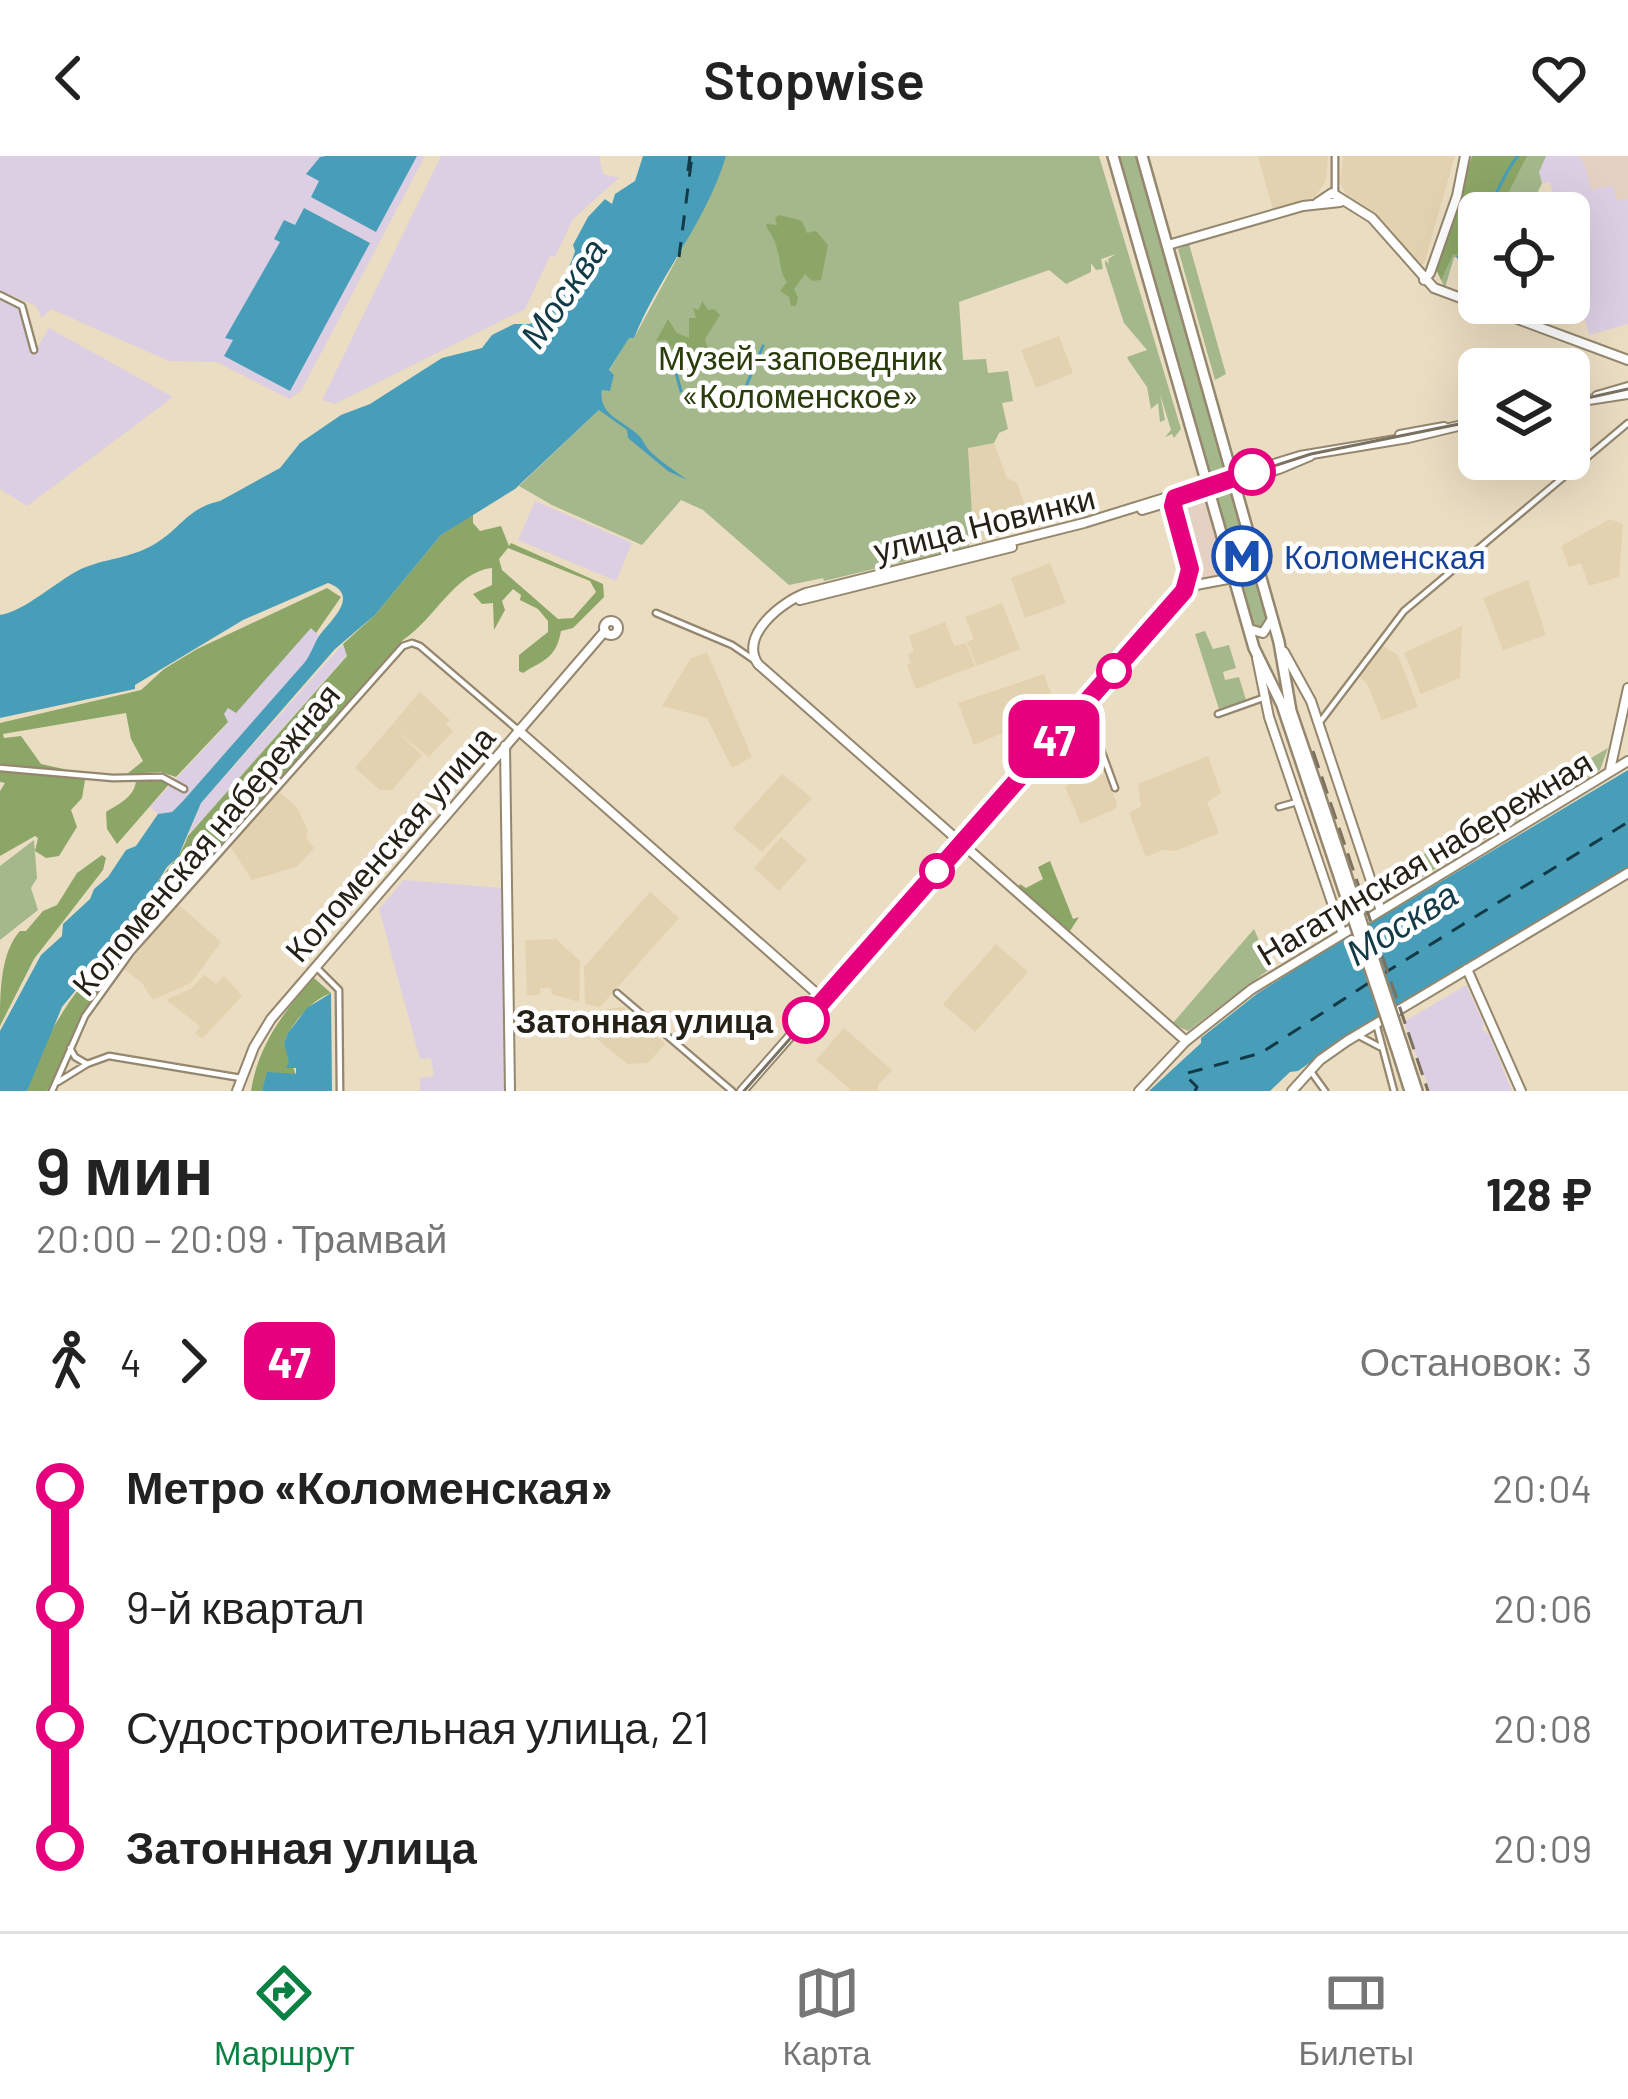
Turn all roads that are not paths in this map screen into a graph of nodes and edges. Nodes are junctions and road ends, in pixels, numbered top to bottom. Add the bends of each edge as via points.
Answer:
1 (1142, 156) edge
2 (1335, 156) edge
3 (1465, 156) edge
4 (1114, 158) edge
5 (1332, 196) junction
6 (1168, 244) junction
7 (1412, 265) junction
8 (1432, 266) junction
9 (1424, 280) junction
10 (1438, 290) junction
11 (0, 295) edge
12 (34, 350) dead end
13 (1628, 360) edge
14 (1628, 390) edge
15 (1590, 398) edge
16 (1628, 423) edge
17 (1458, 425) edge
18 (1229, 459) junction
19 (1201, 467) junction
20 (1234, 478) junction
21 (1207, 487) junction
22 (1240, 499) junction
23 (1168, 500) junction
24 (1151, 507) junction
25 (1213, 509) junction
26 (1171, 518) junction
27 (1042, 537) junction
28 (1233, 578) junction
29 (1192, 582) junction
30 (656, 613) dead end
31 (1272, 618) junction
32 (1248, 628) junction
33 (604, 635) dead end
34 (752, 640) junction
35 (1280, 642) junction
36 (732, 645) junction
37 (1257, 657) junction
38 (758, 664) junction
39 (1628, 688) edge
40 (1263, 698) junction
41 (1082, 709) junction
42 (1313, 711) junction
43 (1218, 714) dead end
44 (1291, 720) junction
45 (1318, 724) junction
46 (518, 730) junction
47 (1274, 732) junction
48 (505, 746) junction
49 (1628, 761) edge
50 (1613, 766) junction
51 (486, 767) junction
52 (0, 768) edge
53 (504, 781) junction
54 (1115, 788) dead end
55 (184, 789) dead end
56 (1297, 802) junction
57 (1280, 807) dead end
58 (962, 844) junction
59 (1628, 875) edge
60 (1380, 908) junction
61 (1337, 919) junction
62 (1353, 926) junction
63 (1342, 932) junction
64 (315, 966) junction
65 (1467, 971) junction
66 (617, 993) dead end
67 (825, 1000) junction
68 (1377, 1027) junction
69 (1361, 1037) junction
70 (1186, 1041) junction
71 (70, 1047) junction
72 (1380, 1047) junction
73 (63, 1064) junction
74 (87, 1064) junction
75 (1312, 1073) junction
76 (241, 1078) junction
77 (52, 1089) edge
78 (237, 1091) edge
79 (340, 1091) edge
80 (510, 1091) edge
81 (732, 1091) edge
82 (745, 1091) edge
83 (1139, 1091) edge
84 (1294, 1091) edge
85 (1325, 1091) edge
86 (1394, 1091) edge
87 (1414, 1091) edge
88 (1519, 1091) edge

1 - 6 main road
2 - 5 street
3 - 8 street
4 - 19 main road
5 - 6 street
5 - 7 street via 1371,217
6 - 18 main road
7 - 8 street
7 - 9 street
8 - 9 street
8 - 10 street
9 - 10 street
10 - 13 street
11 - 12 street via 22,306
14 - 15 street
16 - 45 street via 1396,618
17 - 20 street
18 - 19 street via 1211,476
18 - 20 main road
19 - 21 main road
20 - 21 street
20 - 22 main road
21 - 23 street, улица Новинки
21 - 23 street
21 - 25 main road
22 - 25 street via 1229,488 1217,492
22 - 31 main road
23 - 24 street, улица Новинки
23 - 26 street
23 - 27 street, улица Новинки
24 - 26 street
24 - 27 street, улица Новинки
25 - 28 main road
26 - 29 street
27 - 34 street, улица Новинки via 824,591 776,612
28 - 29 street
28 - 32 main road
29 - 41 street
30 - 36 street
31 - 32 street via 1263,633
31 - 35 main road
32 - 37 main road
33 - 46 street, Коломенская улица
34 - 36 street
34 - 38 street
35 - 42 street
35 - 44 main road
36 - 38 street
37 - 40 street
37 - 44 main road
38 - 58 street
39 - 50 street
40 - 43 street
40 - 47 street
41 - 54 street
41 - 58 street
42 - 44 street via 1301,702
42 - 45 street
44 - 47 street via 1277,719
44 - 87 main road, bridge
45 - 60 street
46 - 48 street, Коломенская улица
46 - 67 street
46 - 71 street, Коломенская набережная via 420,646 400,649 108,982
47 - 56 street
48 - 51 street, Коломенская улица
48 - 53 street
49 - 50 street, Нагатинская набережная
50 - 60 street, Нагатинская набережная
51 - 53 street via 497,767
51 - 64 street, Коломенская улица
52 - 55 street via 162,777
53 - 80 street
56 - 57 street
56 - 61 street
58 - 67 street
58 - 70 street
59 - 65 street
60 - 62 street, Нагатинская набережная
61 - 62 street
61 - 63 street
62 - 63 street, Нагатинская набережная
63 - 70 street, Нагатинская набережная
64 - 76 street, Коломенская улица via 261,1033
64 - 79 street via 339,990
65 - 68 street
65 - 84 street via 1340,1046
65 - 88 street
66 - 81 street
67 - 82 street
68 - 69 street
68 - 72 street
69 - 72 street
69 - 75 street
70 - 83 street, Нагатинская набережная
71 - 73 street, Коломенская набережная
71 - 74 street
72 - 86 street
73 - 74 street
73 - 77 street, Коломенская набережная
74 - 76 street via 117,1056
74 - 77 street
75 - 84 street
75 - 85 street
76 - 78 street, Коломенская улица

